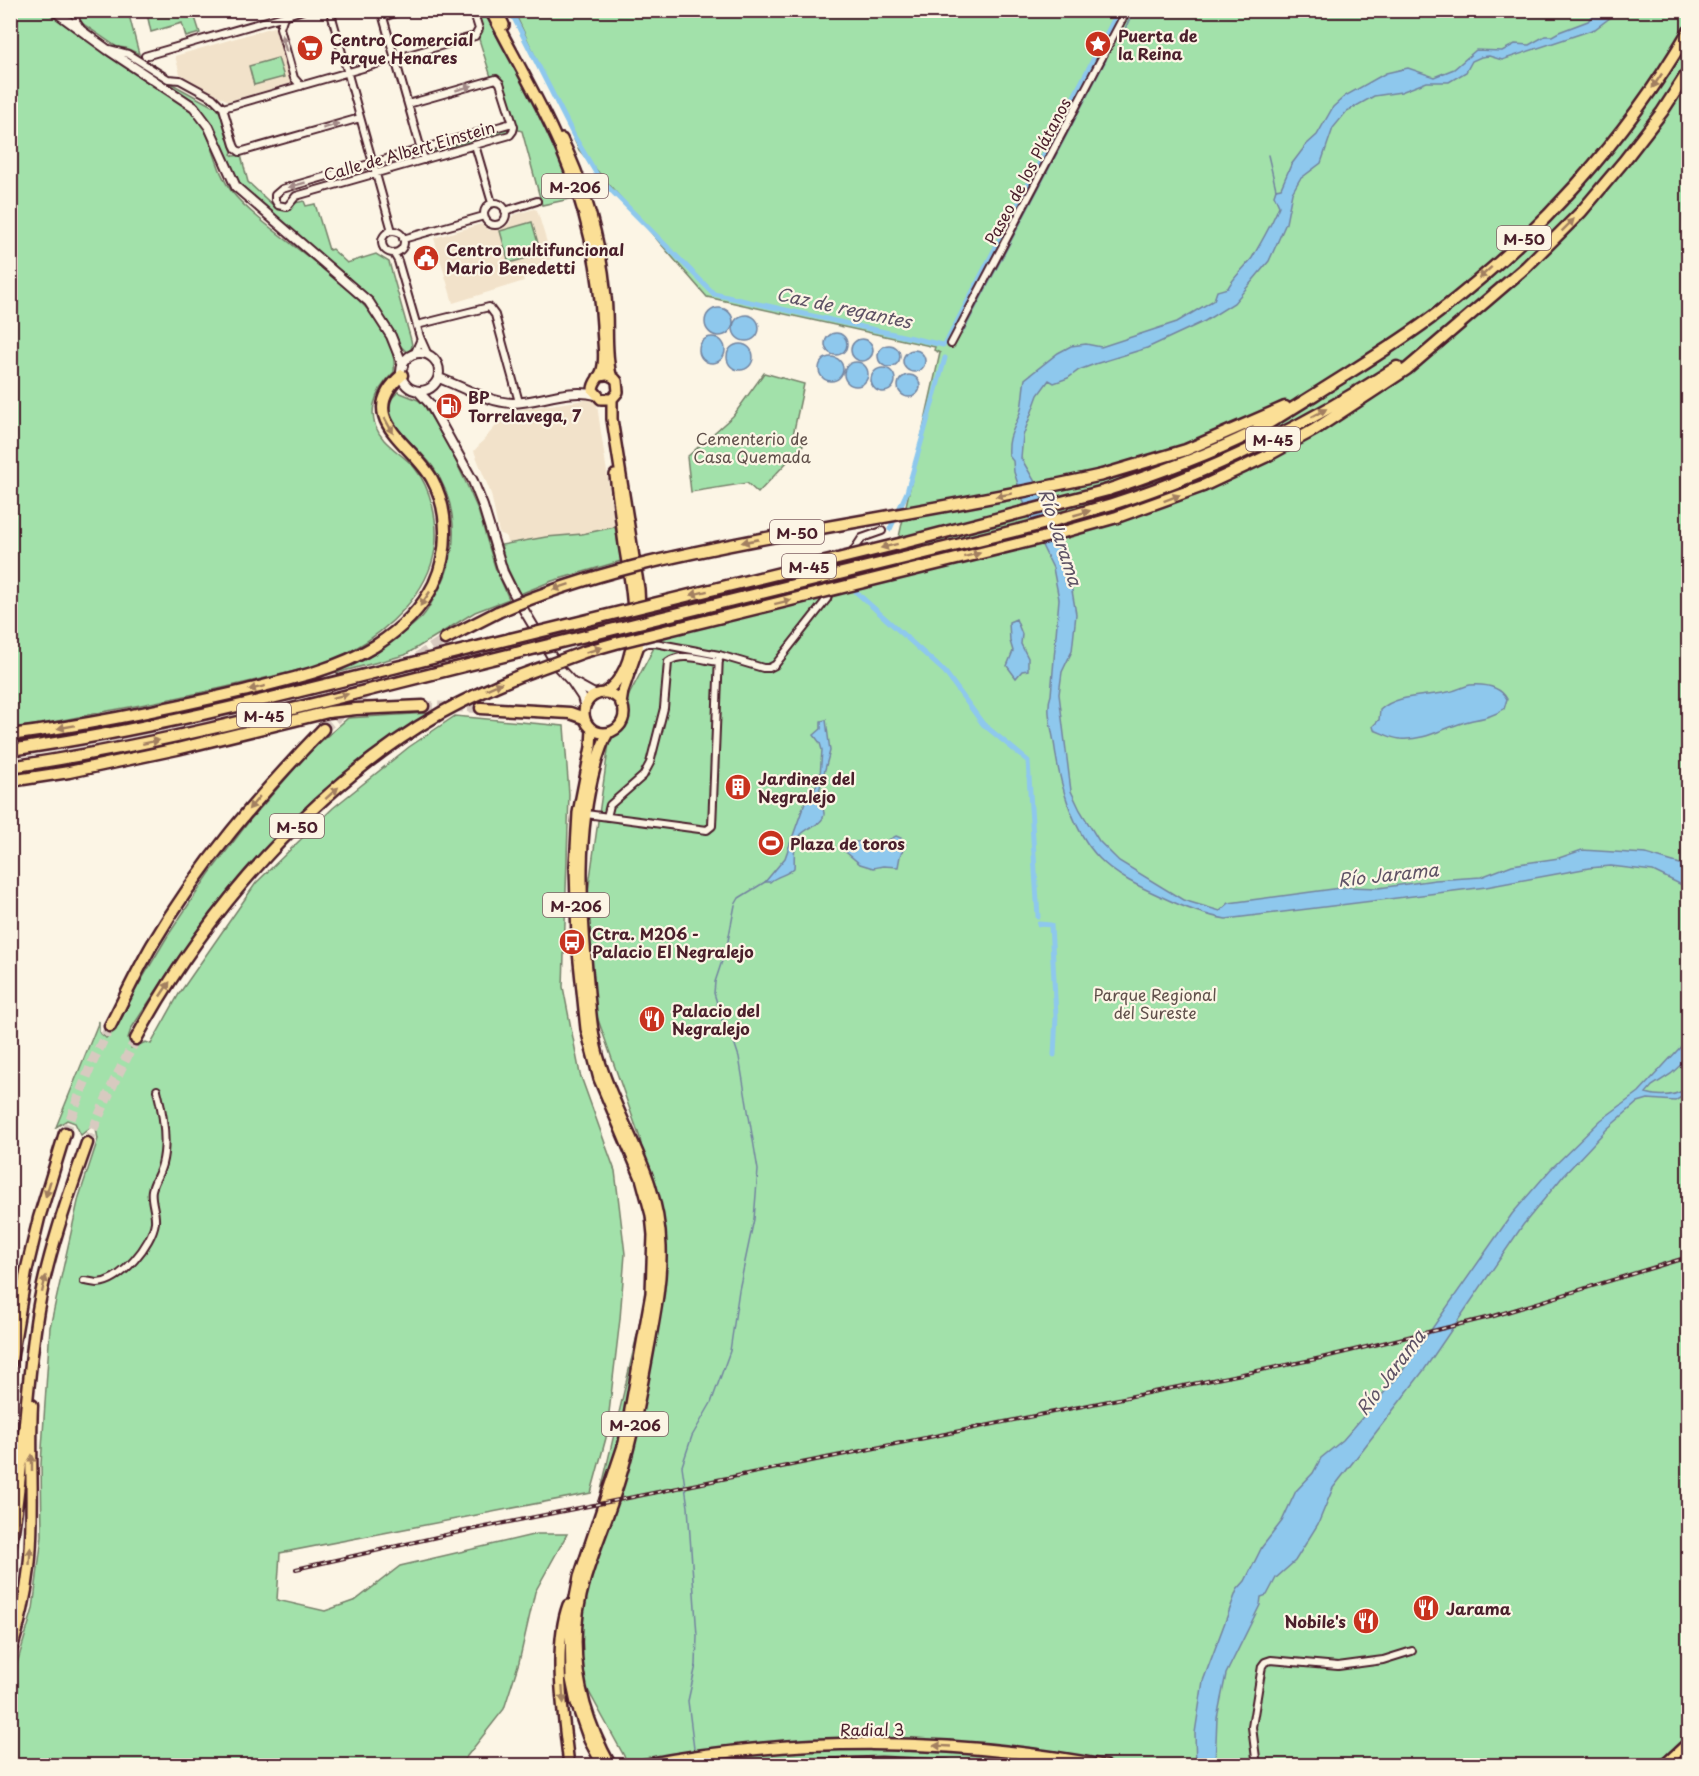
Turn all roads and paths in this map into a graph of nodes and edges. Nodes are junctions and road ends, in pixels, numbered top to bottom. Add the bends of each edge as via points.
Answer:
1 (74, 10) edge
2 (303, 10) edge
3 (330, 10) edge
4 (404, 10) edge
5 (473, 10) edge
6 (490, 10) edge
7 (497, 10) edge
8 (1127, 10) edge
9 (60, 13) edge
10 (382, 14) edge
11 (284, 16) junction
12 (1689, 32) edge
13 (88, 36) junction
14 (106, 48) junction
15 (145, 56) dead end
16 (395, 59) junction
17 (347, 72) junction
18 (1689, 72) edge
19 (301, 86) junction
20 (408, 104) junction
21 (223, 108) junction
22 (360, 118) junction
23 (512, 123) junction
24 (475, 145) junction
25 (421, 149) junction
26 (424, 160) junction
27 (373, 163) junction
28 (376, 174) junction
29 (537, 201) dead end
30 (492, 203) junction
31 (506, 211) junction
32 (484, 216) junction
33 (392, 231) junction
34 (404, 239) junction
35 (396, 253) junction
36 (417, 326) junction
37 (391, 336) junction
38 (420, 337) junction
39 (951, 344) dead end
40 (1424, 353) junction
41 (428, 355) junction
42 (412, 356) junction
43 (402, 371) junction
44 (611, 375) junction
45 (438, 378) junction
46 (596, 380) junction
47 (428, 390) junction
48 (418, 391) junction
49 (576, 393) junction
50 (1313, 395) junction
51 (598, 397) junction
52 (612, 399) junction
53 (519, 402) junction
54 (430, 404) junction
55 (882, 531) dead end
56 (641, 627) junction
57 (445, 639) tunnel mouth
58 (655, 644) junction
59 (638, 648) junction
60 (719, 658) junction
61 (572, 682) junction
62 (600, 694) junction
63 (621, 704) junction
64 (423, 706) tunnel mouth
65 (481, 708) tunnel mouth
66 (584, 713) junction
67 (322, 729) tunnel mouth
68 (592, 729) junction
69 (608, 733) junction
70 (10, 735) edge
71 (10, 750) edge
72 (10, 767) edge
73 (10, 781) edge
74 (586, 814) junction
75 (607, 817) junction
76 (110, 1026) tunnel mouth
77 (136, 1039) tunnel mouth
78 (158, 1090) dead end
79 (65, 1133) tunnel mouth
80 (87, 1143) tunnel mouth
81 (84, 1281) dead end
82 (39, 1308) junction
83 (10, 1366) edge
84 (10, 1550) edge
85 (579, 1577) junction
86 (1412, 1651) dead end
87 (10, 1654) edge
88 (1689, 1743) edge
89 (569, 1766) edge
90 (603, 1766) edge
91 (611, 1766) edge
92 (639, 1766) edge
93 (791, 1766) edge
94 (948, 1766) edge
95 (1105, 1766) edge
96 (1257, 1766) edge
97 (1663, 1766) edge

1 - 9 street via 68,15
1 - 13 street via 77,23
2 - 11 street
3 - 17 street
4 - 10 street
5 - 16 street via 479,29 475,36
6 - 46 main road, M-206 via 551,128 584,215 600,298 603,369
7 - 44 main road, M-206 via 570,154 591,213 606,298
8 - 39 street, Paseo de los Plátanos
9 - 13 street
10 - 16 street
11 - 15 street
19 -> 11 street via 294,78 280,28
12 -> 50 highway, M-50 via 1639,106 1548,216 1438,313
13 - 14 street
14 - 21 street via 128,54 168,79 180,80
14 - 37 street via 194,107 209,127 236,187 359,292
16 - 17 street
16 - 20 street
17 - 19 street
17 - 22 street
40 -> 18 highway, M-50 via 1526,267 1581,212 1662,112
19 - 21 street
20 -> 23 street via 496,79
20 - 25 street
21 -> 22 street via 234,145 240,152
22 - 27 street
23 - 24 street, Calle de Albert Einstein via 510,135
23 - 25 street, Calle de Albert Einstein
24 - 26 street, Calle de Albert Einstein
24 - 30 street
25 - 26 street
25 - 27 street, Calle de Albert Einstein
26 - 28 street, Calle de Albert Einstein
27 - 28 street
27 -> 28 street, Calle de Albert Einstein via 282,189 275,200 287,207 296,196
28 - 33 street
29 - 31 street
30 - 31 street
30 - 32 street via 485,208
31 - 32 street via 499,224 489,223
32 - 34 street
33 - 34 street
33 - 35 street via 385,234 381,243 386,251
34 - 35 street via 403,247
35 - 36 street
36 - 38 street
36 - 53 street via 489,307 495,315
37 - 42 street via 403,353
37 - 43 street
38 - 41 street
38 - 42 street
72 -> 40 highway, M-45, bridge via 176,736 1112,504 1198,474 1259,446
77 -> 40 highway, M-50, bridge via 158,999 211,923 312,811 409,733 472,696 566,658 616,643 1117,518 1203,486 1265,457 1371,394
41 - 42 street
41 - 45 street via 437,364
42 - 43 street
43 - 48 street via 407,386
43 -> 70 highway via 383,401 385,421 432,479 443,509 445,543 435,582 416,612 399,629 352,658 273,684 170,709
44 - 46 main road via 604,374
44 - 52 main road, M-206 via 619,386
45 - 47 street
45 - 53 street via 502,402
46 - 49 street
46 - 51 main road, M-206
47 - 48 street
47 - 54 street
48 - 54 street
49 - 51 street
49 - 53 street
50 -> 57 highway, M-50, bridge via 1186,450 1102,474 706,549 583,579 498,612
50 -> 71 highway, M-45, bridge via 1251,433 1108,490 170,722
51 - 52 main road
51 - 62 main road, M-206 via 606,412 633,616 627,662 617,683
52 - 56 main road, M-206
54 - 61 street via 479,496 500,565 513,592 558,667
55 - 60 street via 862,538 831,585 828,599 775,665 763,668
56 - 58 street
56 - 59 main road, M-206
58 - 59 street
58 - 60 street
59 - 63 main road, M-206
60 - 75 street via 685,657 668,662 664,708 650,763 643,776 610,805
60 - 75 street via 712,826 707,830
61 - 62 street
61 - 66 street via 582,697
62 - 63 main road via 616,697
62 - 66 main road, M-206 via 589,700
63 - 69 main road, M-206 via 622,722
64 - 73 highway via 328,712 177,749
65 - 66 highway
66 - 68 main road
67 -> 76 highway, M-50 via 257,799 203,868 152,945
68 - 69 main road
68 - 85 main road, M-206 via 578,813 575,866 577,942 586,1029 599,1079 641,1178 651,1215 654,1258 624,1443
69 - 74 main road, M-206 via 596,764
74 - 75 street
74 - 91 main road, M-206 via 582,897 592,1028 602,1067 651,1183 661,1250 655,1310 630,1446 585,1580 578,1615 576,1659 583,1703
78 - 81 street via 163,1163 151,1192 155,1223 149,1239 129,1266 115,1276 98,1283
79 -> 83 highway via 26,1272
82 -> 80 highway via 61,1219
82 - 84 highway
87 -> 82 highway via 29,1569
85 -> 89 main road via 560,1635
85 - 90 main road, M-206 via 570,1623 571,1679 581,1720
86 - 96 street via 1383,1660 1338,1666 1265,1662 1252,1727
88 - 97 main road
95 -> 92 highway, Radial 3 via 995,1750 910,1744 749,1750
93 - 94 highway, Radial 3

